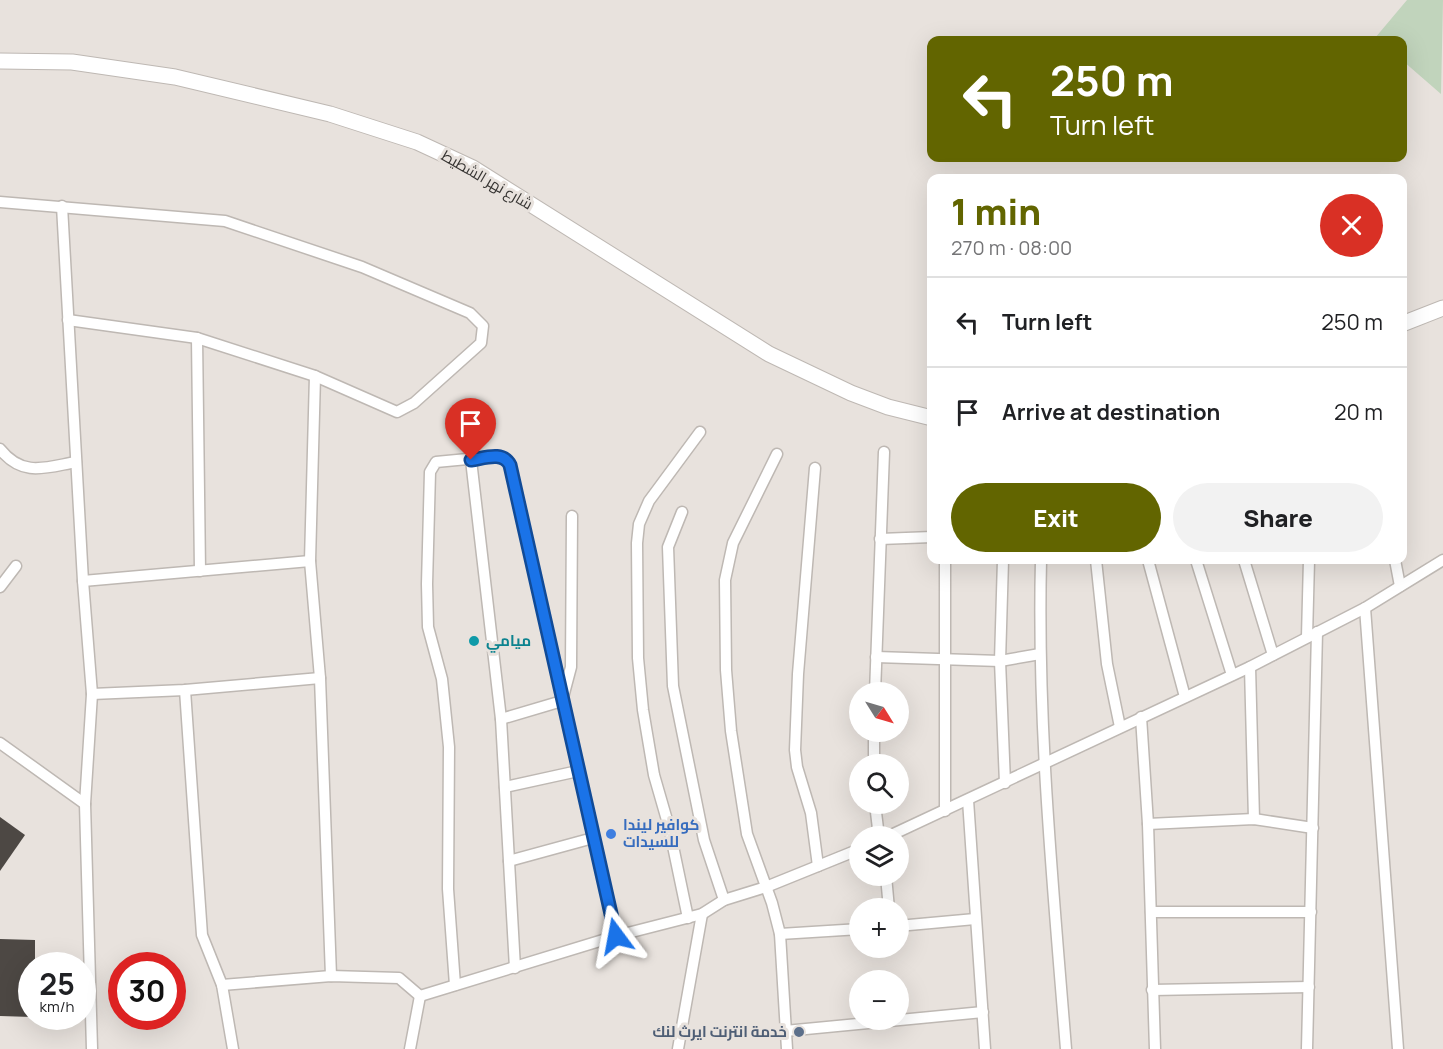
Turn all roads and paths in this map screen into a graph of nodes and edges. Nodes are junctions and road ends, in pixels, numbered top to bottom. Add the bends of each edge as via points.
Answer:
1 (0, 61) edge
2 (0, 202) edge
3 (62, 206) junction
4 (1443, 308) edge
5 (68, 320) junction
6 (1407, 322) edge
7 (196, 338) junction
8 (315, 376) junction
9 (927, 417) edge
10 (700, 432) dead end
11 (0, 449) edge
12 (884, 452) dead end
13 (777, 454) dead end
14 (471, 460) junction
15 (76, 462) junction
16 (815, 468) dead end
17 (682, 512) dead end
18 (573, 516) dead end
19 (927, 537) edge
20 (880, 539) junction
21 (1443, 560) edge
22 (310, 561) junction
23 (945, 564) edge
24 (1003, 564) edge
25 (1041, 564) edge
26 (1096, 564) edge
27 (1149, 564) edge
28 (1197, 564) edge
29 (1245, 564) edge
30 (1310, 564) edge
31 (1396, 564) edge
32 (16, 566) dead end
33 (200, 571) junction
34 (83, 581) junction
35 (1400, 586) junction
36 (0, 587) edge
37 (1365, 608) junction
38 (1312, 634) junction
39 (1040, 654) junction
40 (1273, 655) junction
41 (876, 657) junction
42 (946, 661) junction
43 (999, 661) junction
44 (1250, 667) junction
45 (1232, 675) junction
46 (320, 678) junction
47 (875, 682) edge
48 (185, 690) junction
49 (92, 694) junction
50 (1185, 697) junction
51 (562, 701) junction
52 (1141, 717) junction
53 (501, 719) junction
54 (1120, 727) junction
55 (0, 743) edge
56 (1044, 763) junction
57 (578, 771) junction
58 (1005, 783) junction
59 (505, 787) junction
60 (968, 800) junction
61 (85, 804) junction
62 (945, 812) junction
63 (1254, 819) junction
64 (1148, 824) junction
65 (909, 827) edge
66 (1313, 828) junction
67 (593, 838) junction
68 (849, 853) edge
69 (509, 861) junction
70 (818, 866) junction
71 (766, 887) junction
72 (724, 900) junction
73 (1151, 912) junction
74 (1311, 912) junction
75 (702, 914) junction
76 (688, 918) junction
77 (975, 919) junction
78 (909, 925) edge
79 (849, 930) edge
80 (780, 934) junction
81 (616, 936) junction
82 (515, 968) junction
83 (331, 975) junction
84 (222, 985) junction
85 (455, 985) junction
86 (1309, 987) junction
87 (1152, 990) junction
88 (420, 996) junction
89 (983, 1012) junction
90 (785, 1031) junction
91 (92, 1049) edge
92 (233, 1049) edge
93 (410, 1049) edge
94 (678, 1049) edge
95 (786, 1049) edge
96 (985, 1049) edge
97 (1066, 1049) edge
98 (1155, 1049) edge
99 (1307, 1049) edge
100 (1398, 1049) edge

1 - 9 main road, شارع نهر الشطيط via 72,62 175,77 330,114 417,142 473,168 769,354 850,393
2 - 3 street
3 - 5 street
3 - 8 street via 225,221 362,267 470,313 483,326 481,343 414,403 397,412
4 - 6 main road
5 - 7 street
5 - 15 street
7 - 8 street
7 - 33 street
8 - 22 street
10 - 76 street via 649,501 639,524 637,543 638,657 643,710
11 - 15 street via 7,458 43,470
12 - 20 street
13 - 71 street via 733,543 725,580 731,731 747,834
14 - 51 street via 500,456 510,465
14 - 53 street
14 - 85 street via 436,462 430,472 428,627 442,679 449,747 448,889
15 - 34 street
16 - 70 street via 795,750 811,813
17 - 72 street via 668,547 673,686 704,840
18 - 51 street via 571,667
19 - 20 street
20 - 41 street
21 - 35 street
22 - 33 street
22 - 46 street
23 - 42 street
24 - 43 street
25 - 39 street
26 - 54 street via 1107,664
27 - 50 street
28 - 45 street
29 - 40 street
30 - 38 street
31 - 35 street
32 - 36 street
33 - 34 street
34 - 49 street
35 - 37 street
37 - 38 street
37 - 100 street
38 - 40 street
38 - 66 street
39 - 43 street
39 - 56 street
40 - 44 street
41 - 42 street
41 - 47 street
42 - 43 street
42 - 62 street
43 - 58 street
44 - 45 street
44 - 63 street
45 - 50 street
46 - 48 street
46 - 83 street
48 - 49 street
48 - 84 street via 202,935
49 - 61 street
50 - 52 street
51 - 53 street
51 - 57 street
52 - 54 street
52 - 64 street
53 - 59 street
54 - 56 street
55 - 61 street
56 - 58 street
56 - 97 street
57 - 59 street
57 - 67 street
58 - 60 street
59 - 69 street
60 - 62 street
60 - 77 street
61 - 91 street
62 - 65 street
63 - 64 street
63 - 66 street
64 - 73 street
66 - 74 street
67 - 69 street
67 - 81 street
68 - 70 street
69 - 82 street
70 - 71 street
71 - 72 street
71 - 80 street
72 - 75 street
73 - 74 street
73 - 87 street
74 - 86 street
75 - 76 street
75 - 94 street
76 - 81 street
77 - 78 street
77 - 89 street
79 - 80 street
80 - 90 street
81 - 82 street
82 - 85 street
83 - 84 street
83 - 88 street via 399,978
84 - 92 street
85 - 88 street
86 - 87 street
86 - 99 street
87 - 98 street
88 - 93 street
89 - 90 street
89 - 96 street
90 - 95 street

